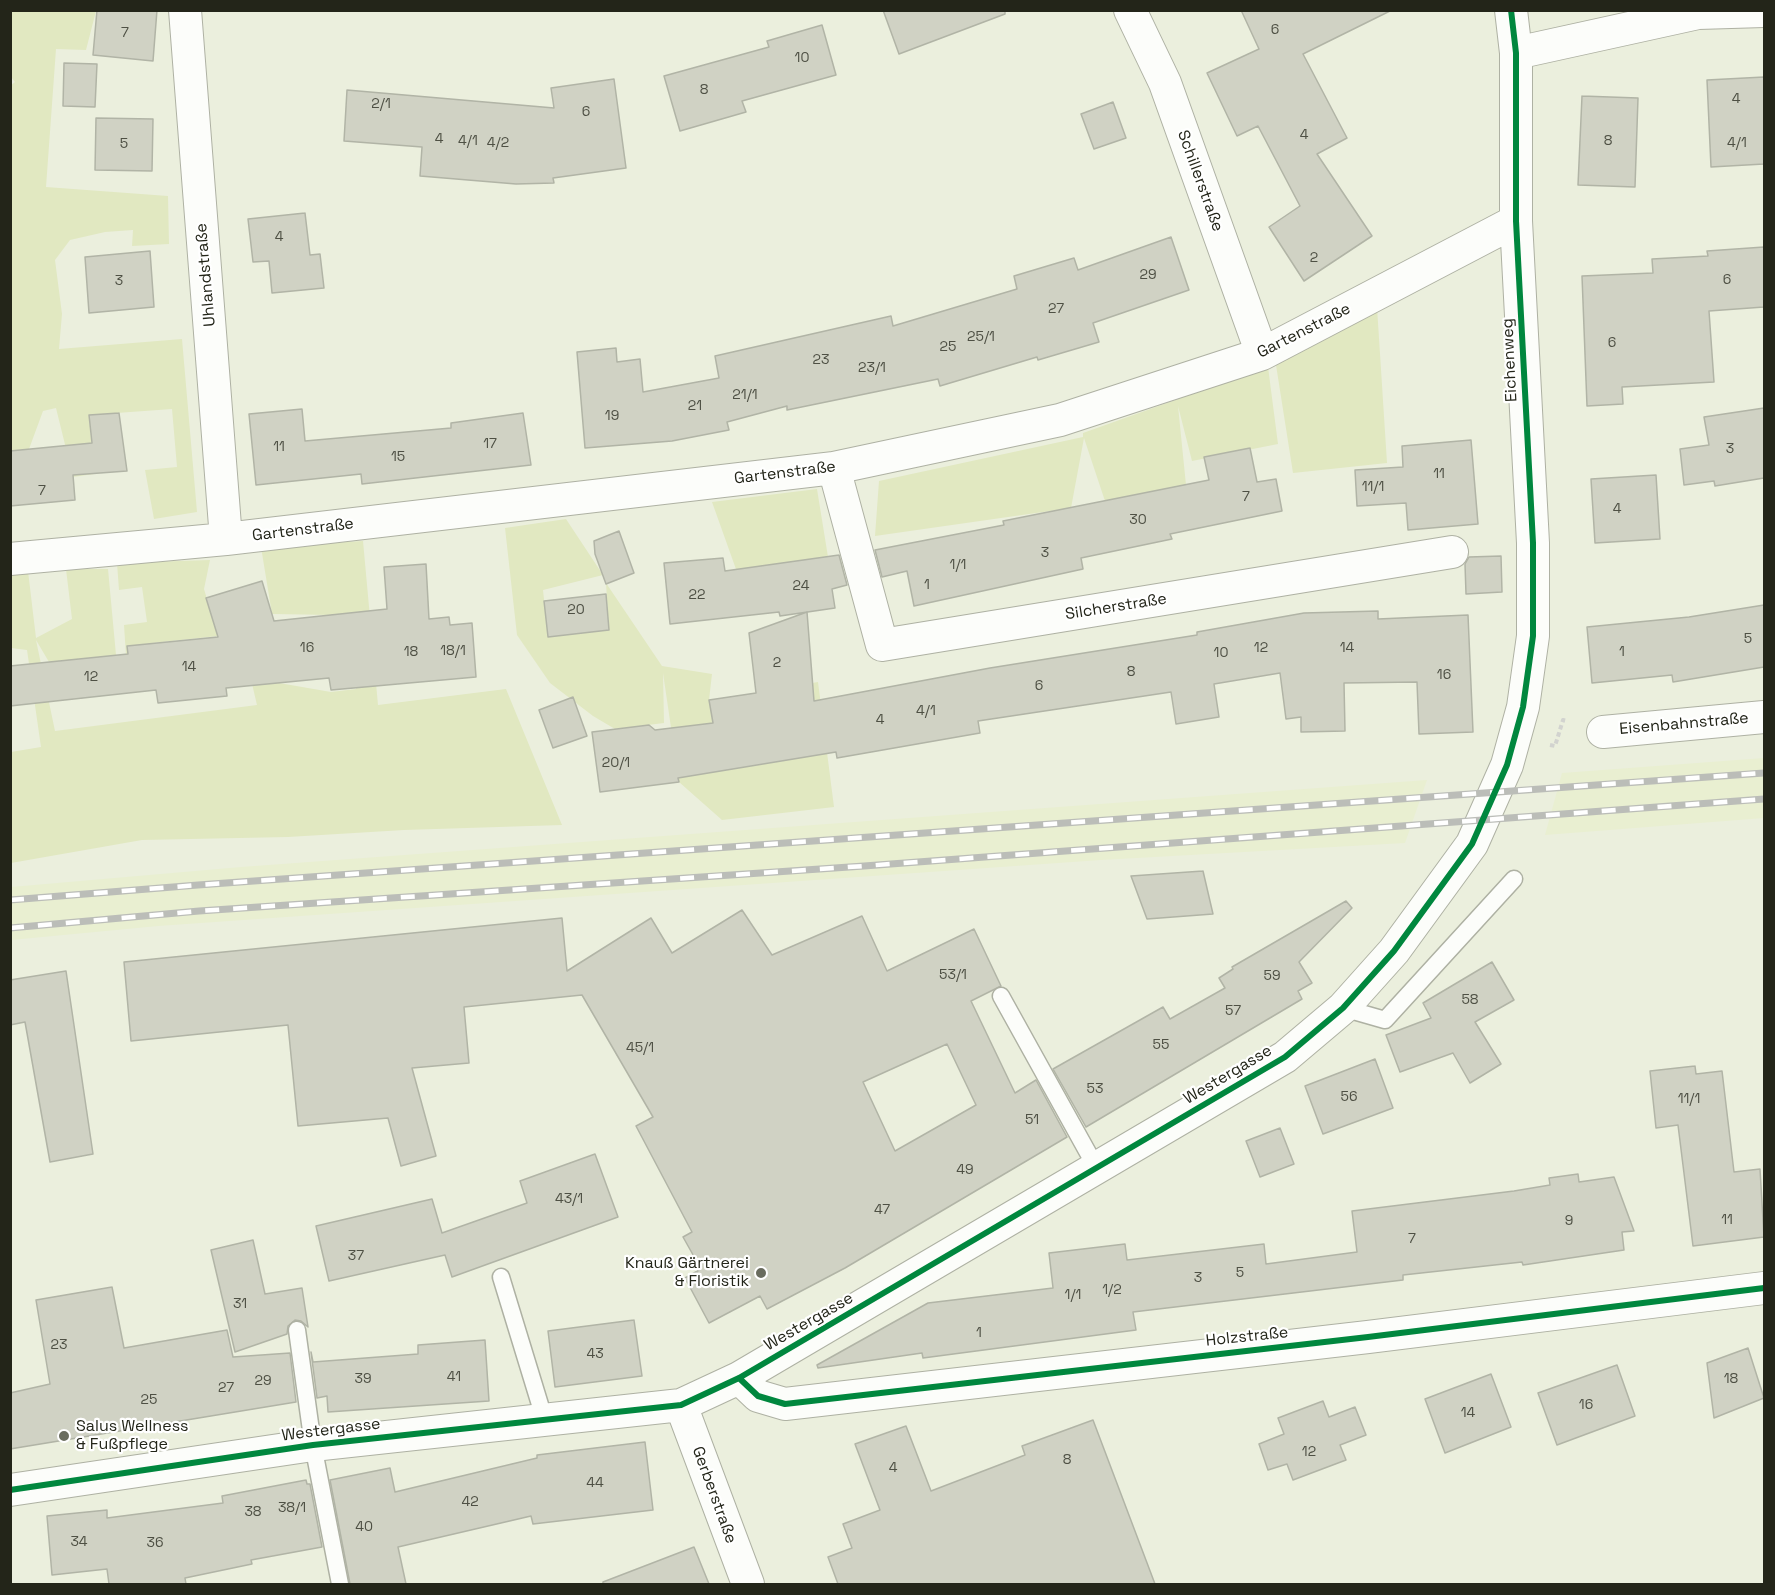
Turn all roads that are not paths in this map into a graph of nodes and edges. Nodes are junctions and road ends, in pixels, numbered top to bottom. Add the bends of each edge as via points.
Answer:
1 (185, 10) edge
2 (1130, 10) edge
3 (1511, 10) edge
4 (1764, 11) edge
5 (1516, 53) junction
6 (1516, 220) junction
7 (1262, 354) junction
8 (834, 468) junction
9 (226, 539) junction
10 (1452, 552) dead end
11 (10, 560) edge
12 (1764, 717) edge
13 (1603, 732) dead end
14 (1472, 844) joint
15 (1514, 879) dead end
16 (1001, 996) dead end
17 (1343, 1008) junction
18 (1097, 1169) junction
19 (501, 1277) dead end
20 (1764, 1288) edge
21 (297, 1330) dead end
22 (739, 1378) junction
23 (681, 1405) junction
24 (545, 1420) junction
25 (313, 1445) junction
26 (10, 1490) edge
27 (340, 1584) edge
28 (748, 1584) edge

1 - 9 street, Uhlandstraße
2 - 7 street, Schillerstraße via 1165,83
3 - 5 street, Eichenweg
4 - 5 street via 1698,13
5 - 6 street, Eichenweg
6 - 7 street, Gartenstraße
6 - 14 street, Eichenweg via 1533,543 1533,636 1523,706 1507,765
7 - 8 street, Gartenstraße via 1060,420
8 - 9 street, Gartenstraße
8 - 10 street, Silcherstraße via 882,645
9 - 11 street, Gartenstraße
12 - 13 street, Eisenbahnstraße
14 - 17 street, Westergasse via 1394,951
15 - 17 lane via 1385,1020
16 - 18 lane
17 - 18 street, Westergasse via 1285,1058
18 - 22 street, Westergasse
19 - 24 lane
20 - 22 street, Holzstraße via 785,1404 758,1396
21 - 25 lane
22 - 23 street, Westergasse
23 - 24 street, Westergasse
23 - 28 street, Gerberstraße
24 - 25 street, Westergasse
25 - 26 street, Westergasse
25 - 27 lane

